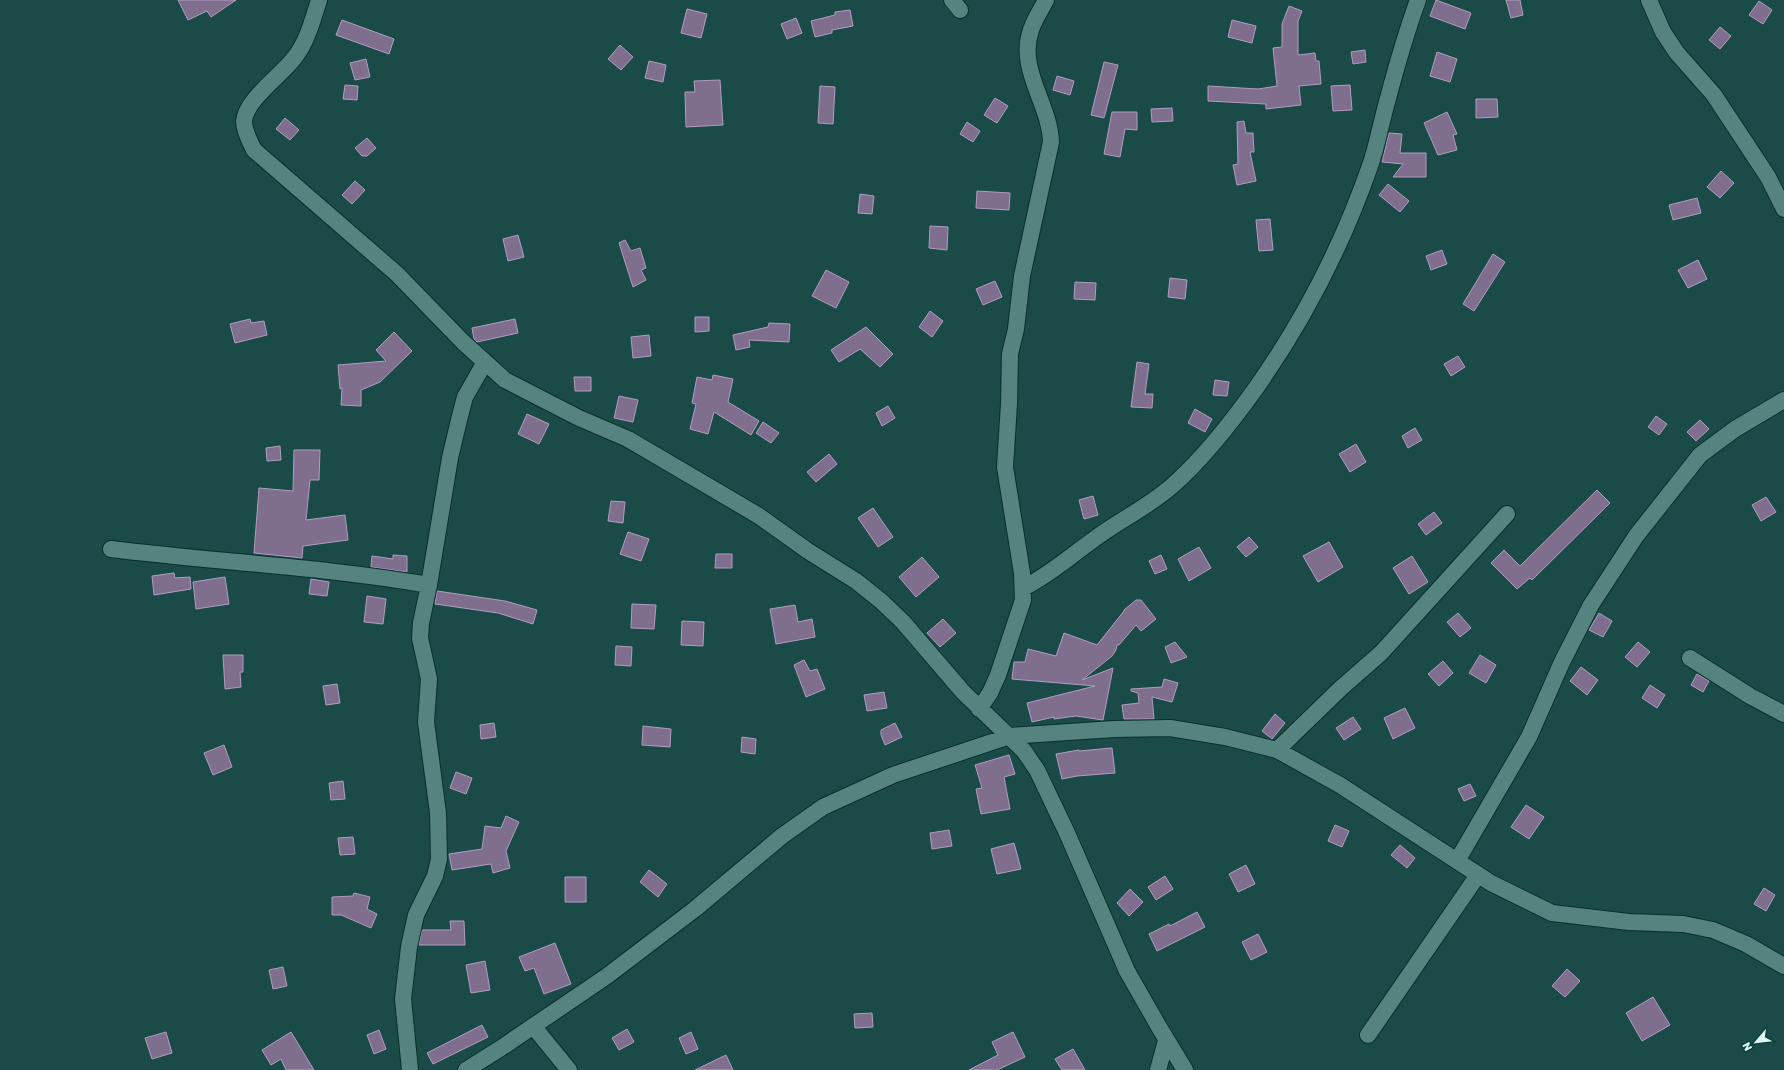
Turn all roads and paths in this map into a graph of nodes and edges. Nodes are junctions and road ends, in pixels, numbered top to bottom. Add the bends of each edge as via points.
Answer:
1 (319, 0) edge
2 (1046, 0) edge
3 (1418, 0) edge
4 (1649, 0) edge
5 (1784, 208) edge
6 (485, 362) junction
7 (1784, 400) edge
8 (1507, 514) dead end
9 (111, 549) dead end
10 (429, 585) junction
11 (1023, 588) junction
12 (1690, 658) dead end
13 (979, 708) junction
14 (1784, 714) edge
15 (1010, 736) junction
16 (1277, 750) junction
17 (1457, 861) junction
18 (1478, 874) junction
19 (1784, 966) edge
20 (533, 1026) junction
21 (1368, 1035) dead end
22 (1166, 1041) junction
23 (410, 1070) edge
24 (466, 1070) edge
25 (569, 1070) edge
26 (1158, 1070) edge
27 (1185, 1070) edge

1 - 6 street via 296,56 246,110 244,122 247,136 254,150 397,274
2 - 11 street via 1031,29 1027,60 1051,128 1051,142 1023,269 1016,329 1010,354 1005,467
3 - 11 street via 1371,164 1357,201 1334,256 1304,315 1272,366 1216,441 1170,487 1093,539 1039,580
4 - 5 street via 1663,32 1677,53 1714,94 1768,177
6 - 10 street via 466,397 459,420 450,458
6 - 13 street via 505,380 579,418 628,439 747,508 856,581 881,600 903,622 962,692
7 - 17 street via 1735,429 1700,455 1636,536 1591,605 1562,662 1529,737
8 - 16 street via 1381,653
9 - 10 street via 285,566
10 - 23 street via 420,638 429,679 426,722 438,813 439,859 435,876 416,915 409,948 403,999
11 - 13 street via 1020,612 998,675
12 - 14 street
13 - 15 street
15 - 16 street via 1170,728 1224,737
15 - 20 street via 893,775 823,807 782,836 695,909 607,976
15 - 22 street via 1037,770 1068,833 1127,971
16 - 17 street via 1340,785
17 - 18 street
18 - 19 street via 1552,913 1629,922 1682,924 1713,930 1746,944
18 - 21 street
20 - 24 street
20 - 25 street
22 - 26 street
22 - 27 street

